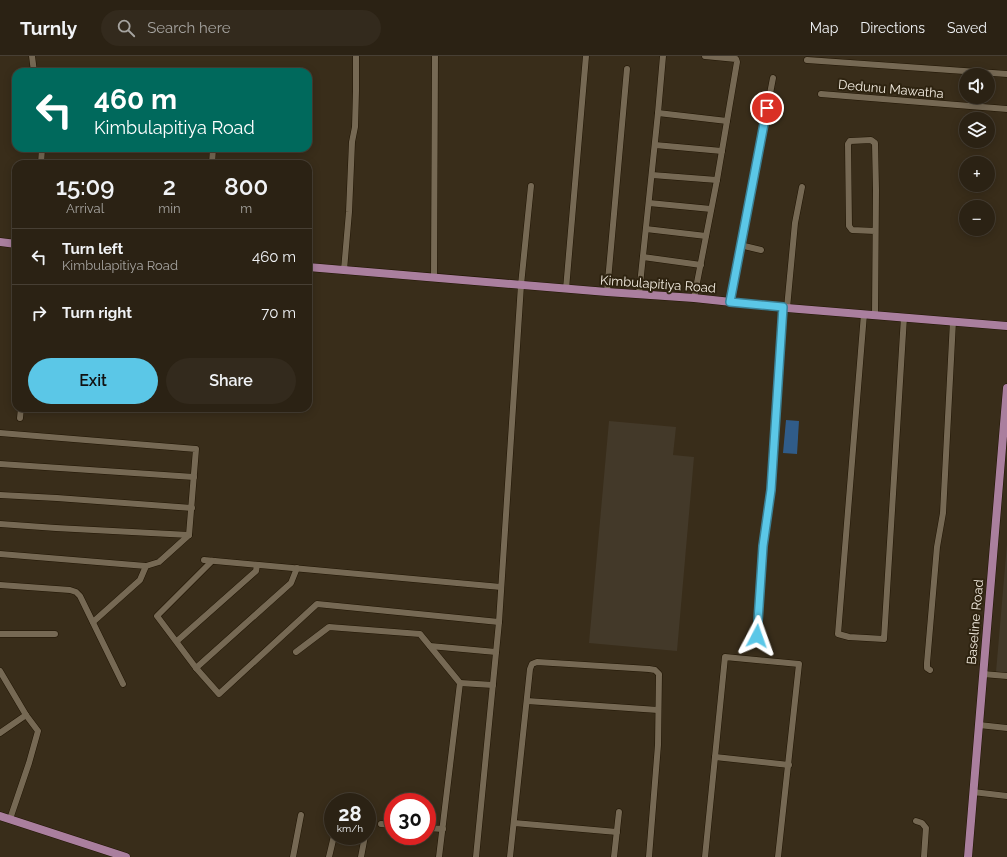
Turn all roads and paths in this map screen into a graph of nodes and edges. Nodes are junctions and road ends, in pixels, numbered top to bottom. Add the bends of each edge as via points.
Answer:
1 (32, 56) edge
2 (356, 56) edge
3 (435, 56) edge
4 (586, 56) edge
5 (663, 56) edge
6 (705, 56) edge
7 (806, 60) dead end
8 (34, 68) edge
9 (627, 69) dead end
10 (1007, 74) edge
11 (773, 78) dead end
12 (820, 94) dead end
13 (1007, 109) edge
14 (658, 113) junction
15 (727, 121) junction
16 (655, 145) junction
17 (722, 151) junction
18 (652, 175) junction
19 (717, 180) junction
20 (531, 186) dead end
21 (802, 187) dead end
22 (649, 203) junction
23 (711, 209) junction
24 (646, 229) junction
25 (875, 231) junction
26 (706, 236) junction
27 (0, 242) edge
28 (12, 244) edge
29 (740, 245) junction
30 (761, 250) dead end
31 (643, 257) junction
32 (701, 265) junction
33 (312, 267) edge
34 (344, 270) junction
35 (434, 278) junction
36 (521, 285) junction
37 (566, 289) junction
38 (607, 292) junction
39 (639, 294) junction
40 (694, 298) junction
41 (730, 302) junction
42 (785, 307) junction
43 (864, 314) junction
44 (875, 315) junction
45 (904, 317) junction
46 (953, 322) junction
47 (1007, 326) edge
48 (1007, 388) edge
49 (21, 412) edge
50 (20, 418) dead end
51 (1005, 432) edge
52 (0, 433) edge
53 (0, 464) edge
54 (1003, 474) edge
55 (194, 478) junction
56 (0, 495) edge
57 (192, 508) junction
58 (0, 524) edge
59 (189, 535) junction
60 (0, 554) edge
61 (204, 560) dead end
62 (212, 561) junction
63 (257, 564) junction
64 (146, 566) junction
65 (296, 568) junction
66 (0, 585) edge
67 (501, 587) junction
68 (93, 622) junction
69 (499, 622) junction
70 (0, 634) edge
71 (55, 634) dead end
72 (757, 636) dead end
73 (177, 642) junction
74 (430, 646) junction
75 (296, 652) dead end
76 (496, 652) junction
77 (196, 668) junction
78 (0, 670) edge
79 (930, 670) dead end
80 (983, 674) junction
81 (1007, 676) edge
82 (460, 683) junction
83 (123, 684) dead end
84 (493, 685) junction
85 (527, 701) junction
86 (658, 710) junction
87 (26, 716) junction
88 (979, 725) junction
89 (1007, 728) edge
90 (0, 733) edge
91 (715, 757) junction
92 (789, 765) junction
93 (973, 792) junction
94 (1007, 796) edge
95 (619, 812) dead end
96 (301, 815) dead end
97 (0, 816) edge
98 (10, 819) junction
99 (916, 821) dead end
100 (514, 823) junction
101 (381, 824) dead end
102 (384, 824) edge
103 (436, 829) edge
104 (443, 829) junction
105 (617, 832) junction
106 (332, 845) edge
107 (363, 845) edge
108 (123, 856) edge
109 (293, 857) edge
110 (329, 857) edge
111 (361, 857) edge
112 (439, 857) edge
113 (476, 857) edge
114 (510, 857) edge
115 (614, 857) edge
116 (649, 857) edge
117 (705, 857) edge
118 (778, 857) edge
119 (924, 857) edge
120 (968, 857) edge

1 - 8 street
2 - 34 street via 355,127
3 - 35 street
4 - 37 street
5 - 14 street
6 - 15 street via 736,60
7 - 10 street
9 - 38 street
11 - 29 street
12 - 13 street, Dedunu Mawatha
14 - 15 street
14 - 16 street
15 - 17 street
16 - 17 street
16 - 18 street
17 - 19 street
18 - 19 street
18 - 22 street
19 - 23 street
20 - 36 street
21 - 42 street
22 - 23 street
22 - 24 street
23 - 26 street
24 - 26 street
24 - 31 street
25 - 25 street via 875,143 871,140 850,141 849,226 852,230
25 - 44 street
26 - 32 street
27 - 28 main road
29 - 30 street
29 - 41 street
31 - 32 street
31 - 39 street
32 - 40 street
33 - 34 main road, Kimbulapitiya Road
34 - 35 main road, Kimbulapitiya Road
35 - 36 main road, Kimbulapitiya Road
36 - 37 main road, Kimbulapitiya Road
36 - 67 street
37 - 38 main road, Kimbulapitiya Road
38 - 39 main road, Kimbulapitiya Road
39 - 40 main road, Kimbulapitiya Road
40 - 41 main road, Kimbulapitiya Road
41 - 42 main road, Kimbulapitiya Road
42 - 43 main road, Kimbulapitiya Road
42 - 72 street
43 - 44 main road, Kimbulapitiya Road
43 - 45 street via 838,634 849,637 884,639
44 - 45 main road, Kimbulapitiya Road
45 - 46 main road, Kimbulapitiya Road
46 - 47 main road, Kimbulapitiya Road
46 - 79 street via 942,514 926,663
48 - 51 main road, Baseline Road
49 - 50 street
51 - 54 main road, Baseline Road
52 - 55 street via 196,449
53 - 55 street
54 - 80 main road, Baseline Road
55 - 57 street
56 - 57 street
57 - 59 street
58 - 59 street
59 - 64 street via 159,562
60 - 64 street
61 - 62 street
62 - 63 street
62 - 73 street via 157,616
63 - 65 street
63 - 73 street via 256,571
64 - 68 street via 140,580
65 - 67 street
65 - 77 street via 292,583
66 - 68 street via 76,592
67 - 69 street
68 - 83 street
69 - 76 street
69 - 77 street via 317,604 219,694
70 - 71 street
73 - 77 street
74 - 75 street via 420,634 329,627
74 - 76 street
74 - 82 street
76 - 84 street
78 - 87 street
80 - 81 street
80 - 88 main road, Baseline Road
82 - 84 street
82 - 104 street
84 - 113 street
85 - 86 street
85 - 86 street via 530,669 532,664 537,662 642,668 655,670 659,674
85 - 100 street
86 - 116 street via 658,745
87 - 90 street
87 - 98 street via 38,731
88 - 89 street
88 - 93 main road, Baseline Road
91 - 92 street
91 - 92 street via 725,657 799,664
91 - 117 street
92 - 118 street
93 - 94 street
93 - 120 main road, Baseline Road
95 - 105 street
96 - 109 street
97 - 98 main road
98 - 108 main road
99 - 119 street via 926,828
100 - 105 street
100 - 114 street
101 - 102 street
103 - 104 street
104 - 112 street
105 - 115 street
106 - 110 street
107 - 111 street

